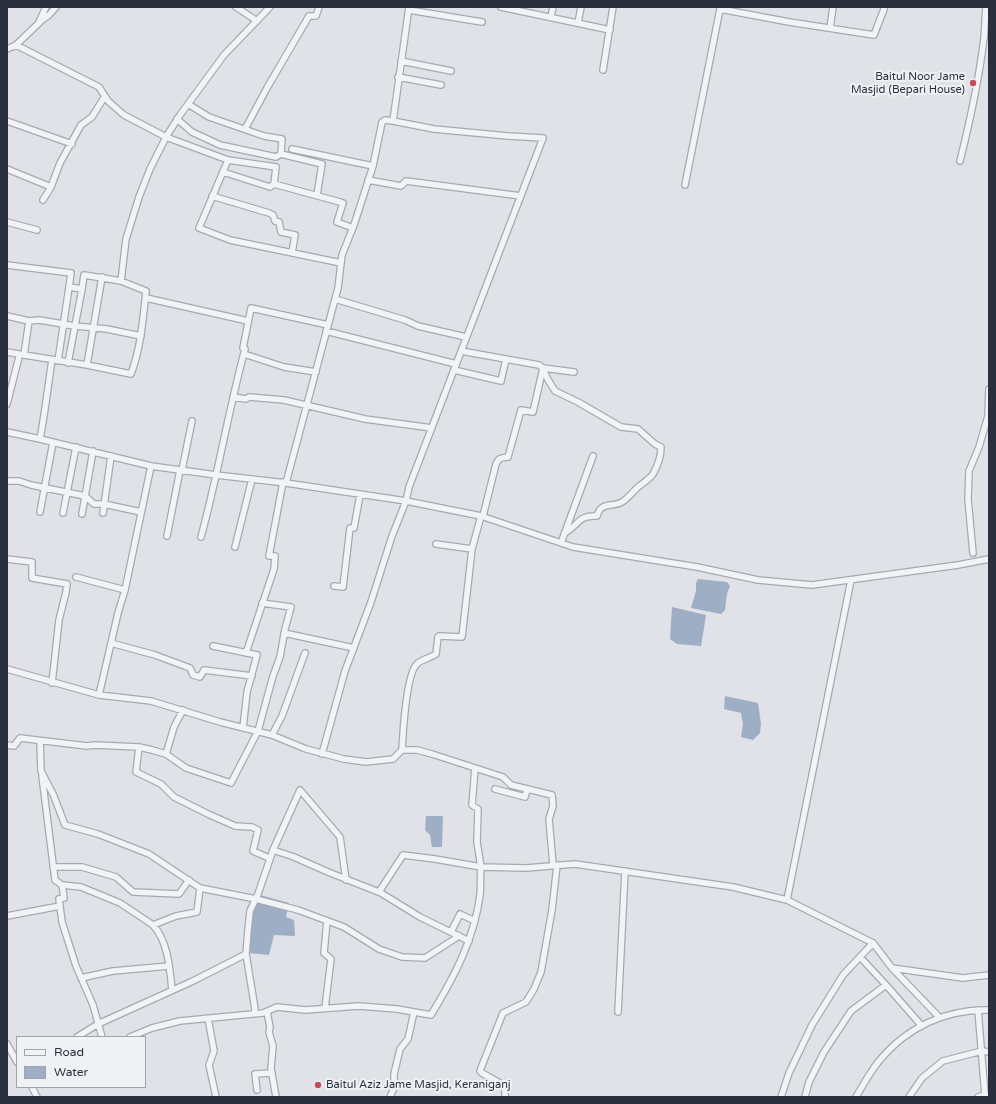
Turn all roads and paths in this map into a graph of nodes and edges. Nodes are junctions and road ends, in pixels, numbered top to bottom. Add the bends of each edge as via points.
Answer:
1 (46, 7) edge
2 (56, 7) edge
3 (236, 7) edge
4 (270, 7) edge
5 (319, 7) edge
6 (501, 7) edge
7 (553, 7) edge
8 (581, 7) edge
9 (614, 7) edge
10 (833, 7) edge
11 (986, 7) edge
12 (409, 8) edge
13 (511, 8) edge
14 (884, 9) dead end
15 (529, 10) edge
16 (551, 17) junction
17 (257, 21) junction
18 (482, 22) dead end
19 (578, 22) junction
20 (38, 24) junction
21 (830, 28) junction
22 (610, 30) junction
23 (16, 45) junction
24 (7, 49) edge
25 (401, 62) junction
26 (603, 70) dead end
27 (451, 71) dead end
28 (398, 77) junction
29 (441, 85) dead end
30 (105, 96) junction
31 (188, 104) junction
32 (177, 119) junction
33 (7, 121) edge
34 (392, 121) junction
35 (245, 129) junction
36 (166, 137) junction
37 (72, 144) junction
38 (292, 149) dead end
39 (281, 154) junction
40 (228, 160) junction
41 (960, 161) dead end
42 (373, 166) junction
43 (7, 169) edge
44 (223, 172) junction
45 (368, 180) junction
46 (274, 184) junction
47 (685, 185) dead end
48 (51, 187) junction
49 (212, 196) junction
50 (317, 196) junction
51 (521, 196) junction
52 (43, 200) dead end
53 (7, 222) edge
54 (353, 228) junction
55 (37, 230) dead end
56 (292, 253) junction
57 (341, 263) junction
58 (7, 265) edge
59 (102, 278) junction
60 (121, 281) junction
61 (69, 287) junction
62 (82, 289) junction
63 (146, 298) junction
64 (335, 299) junction
65 (7, 316) edge
66 (29, 321) junction
67 (248, 321) junction
68 (64, 324) junction
69 (75, 326) junction
70 (93, 328) junction
71 (327, 328) junction
72 (141, 336) junction
73 (466, 337) junction
74 (461, 351) junction
75 (7, 352) edge
76 (244, 354) junction
77 (22, 356) junction
78 (506, 359) junction
79 (55, 360) junction
80 (68, 363) junction
81 (87, 365) junction
82 (455, 367) junction
83 (543, 368) junction
84 (316, 372) junction
85 (574, 372) dead end
86 (989, 389) edge
87 (233, 397) junction
88 (7, 404) edge
89 (307, 406) junction
90 (192, 421) dead end
91 (432, 428) junction
92 (7, 432) edge
93 (40, 439) junction
94 (53, 442) junction
95 (76, 447) junction
96 (93, 452) junction
97 (111, 456) junction
98 (593, 456) dead end
99 (151, 466) junction
100 (181, 470) junction
101 (216, 475) junction
102 (252, 479) junction
103 (7, 481) edge
104 (285, 482) junction
105 (44, 488) junction
106 (67, 492) junction
107 (360, 495) junction
108 (85, 496) junction
109 (406, 501) junction
110 (104, 504) junction
111 (40, 512) dead end
112 (141, 512) junction
113 (64, 513) dead end
114 (103, 513) dead end
115 (82, 514) dead end
116 (482, 516) junction
117 (565, 533) junction
118 (167, 536) dead end
119 (201, 538) dead end
120 (561, 543) junction
121 (436, 544) dead end
122 (235, 547) dead end
123 (472, 550) junction
124 (973, 553) dead end
125 (7, 559) edge
126 (989, 559) edge
127 (76, 577) dead end
128 (851, 580) junction
129 (334, 586) dead end
130 (125, 590) junction
131 (262, 603) junction
132 (284, 633) junction
133 (111, 643) junction
134 (213, 646) dead end
135 (354, 648) junction
136 (246, 653) junction
137 (306, 653) dead end
138 (7, 669) edge
139 (252, 676) junction
140 (52, 683) junction
141 (99, 695) junction
142 (183, 710) junction
143 (243, 728) junction
144 (258, 731) junction
145 (272, 735) junction
146 (40, 741) junction
147 (7, 745) edge
148 (139, 747) junction
149 (402, 750) junction
150 (166, 754) junction
151 (322, 754) junction
152 (475, 768) junction
153 (41, 771) junction
154 (495, 789) dead end
155 (527, 789) junction
156 (273, 850) junction
157 (269, 858) junction
158 (555, 865) junction
159 (53, 867) junction
160 (481, 867) junction
161 (625, 871) junction
162 (189, 880) junction
163 (346, 880) junction
164 (62, 885) junction
165 (200, 888) junction
166 (379, 892) junction
167 (256, 899) junction
168 (787, 900) junction
169 (60, 906) junction
170 (7, 916) edge
171 (327, 921) junction
172 (475, 921) junction
173 (153, 925) junction
174 (451, 932) junction
175 (459, 936) junction
176 (468, 941) junction
177 (873, 943) junction
178 (246, 954) junction
179 (860, 957) junction
180 (169, 966) junction
181 (892, 968) junction
182 (989, 975) edge
183 (81, 978) junction
184 (886, 985) junction
185 (172, 990) junction
186 (325, 1008) junction
187 (978, 1010) junction
188 (989, 1010) edge
189 (267, 1012) junction
190 (414, 1012) junction
191 (618, 1012) dead end
192 (254, 1014) junction
193 (939, 1017) junction
194 (208, 1018) junction
195 (98, 1024) junction
196 (921, 1025) junction
197 (79, 1036) edge
198 (102, 1036) edge
199 (132, 1036) edge
200 (7, 1044) edge
201 (982, 1051) junction
202 (989, 1052) edge
203 (16, 1060) edge
204 (271, 1073) dead end
205 (33, 1088) edge
206 (257, 1090) dead end
207 (987, 1095) edge
208 (38, 1097) edge
209 (216, 1097) edge
210 (276, 1097) edge
211 (390, 1097) edge
212 (504, 1097) edge
213 (781, 1097) edge
214 (805, 1097) edge
215 (856, 1097) edge
216 (909, 1097) edge
217 (978, 1097) edge

1 - 20 street
2 - 20 street
3 - 17 street
4 - 17 street
5 - 35 street via 316,16 309,16 305,22
6 - 13 street
7 - 16 street
8 - 19 street
9 - 22 street
10 - 21 street
11 - 41 street via 979,68
12 - 18 street
12 - 25 street
13 - 15 street
14 - 21 street via 874,35
15 - 16 street
16 - 19 street
17 - 31 street via 230,48
19 - 22 street
20 - 23 street
21 - 47 street via 720,9
22 - 26 street
23 - 24 street
23 - 30 street via 99,87
25 - 27 street
25 - 28 street
28 - 29 street
28 - 34 street
30 - 36 street via 124,115
30 - 37 street via 92,117 81,125
31 - 32 street
31 - 35 street via 209,117
32 - 36 street
32 - 39 street via 192,132 220,145 276,157
33 - 37 street
34 - 42 street via 382,122
34 - 51 street via 434,129 543,138
35 - 39 street via 282,139
36 - 40 street
36 - 60 street via 139,197 126,239
37 - 48 street via 60,163
38 - 42 street
39 - 50 street via 322,164
40 - 44 street
40 - 46 street via 276,167
42 - 45 street
43 - 48 street
44 - 46 street via 270,187
44 - 49 street
45 - 51 street via 401,186 406,182
45 - 54 street
46 - 50 street
48 - 52 street
49 - 56 street via 274,215 281,232 295,235
49 - 56 street via 199,228 230,240
50 - 54 street via 343,203 337,222
51 - 73 street
53 - 55 street
54 - 57 street
56 - 57 street
57 - 64 street
58 - 61 street via 71,273
59 - 60 street
59 - 62 street via 84,275
59 - 70 street
60 - 63 street via 146,292
61 - 62 street
61 - 68 street
62 - 69 street
63 - 67 street
63 - 72 street
64 - 71 street
64 - 73 street via 418,326
65 - 66 street
66 - 68 street
66 - 77 street
67 - 71 street via 252,308
67 - 76 street via 242,348 245,350
68 - 69 street
68 - 79 street
69 - 70 street
69 - 80 street
70 - 72 street
70 - 81 street
71 - 82 street
71 - 84 street
72 - 81 street via 131,374
73 - 74 street
74 - 78 street
74 - 82 street
75 - 77 street
76 - 84 street via 284,367
76 - 87 street
77 - 79 street
77 - 88 street
78 - 82 street via 500,381
78 - 83 street
79 - 80 street
79 - 93 street
80 - 81 street
82 - 91 street
83 - 85 street
83 - 116 street via 534,412 520,410 508,457 498,459
83 - 117 street via 555,392 621,427 638,429 661,447 661,454 652,475 623,502 605,506 598,510 597,516 583,517
84 - 89 street
86 - 124 street via 988,416 970,471 968,499
87 - 89 street via 284,400
87 - 101 street
89 - 91 street via 365,419
89 - 104 street
90 - 100 street
91 - 109 street
92 - 93 street
93 - 94 street
94 - 95 street
94 - 105 street
95 - 96 street
95 - 106 street
96 - 97 street
96 - 108 street
97 - 99 street
97 - 110 street
98 - 117 street
99 - 100 street
99 - 112 street
100 - 101 street
100 - 118 street
101 - 102 street
101 - 119 street
102 - 104 street
102 - 122 street
103 - 105 street via 19,481
104 - 107 street
104 - 131 street via 269,556 275,556 274,569
105 - 106 street
105 - 111 street
106 - 108 street
106 - 113 street
107 - 109 street
107 - 129 street via 354,528 350,528 343,587
108 - 110 street via 94,504
108 - 115 street
109 - 116 street
109 - 135 street
110 - 112 street
110 - 114 street
112 - 130 street
116 - 120 street
116 - 123 street
117 - 120 street
120 - 128 street via 758,580 812,585
121 - 123 street
123 - 149 street via 462,637 439,636 436,654 415,665 409,680
125 - 140 street via 32,562 32,578 67,584 59,620
126 - 128 street
127 - 130 street
128 - 168 street
130 - 133 street
131 - 132 street via 291,607
131 - 136 street
132 - 135 street
132 - 144 street via 280,656
133 - 139 street via 190,668 193,675 200,677 204,670
133 - 141 street
134 - 136 street
135 - 151 street
136 - 139 street via 258,655
137 - 145 street
138 - 140 street
139 - 143 street
140 - 141 street
141 - 142 street via 151,701
142 - 143 street
142 - 150 street via 174,727
143 - 144 street
144 - 145 street
144 - 150 street via 231,783 186,768
145 - 151 street
146 - 147 street via 20,738 14,746
146 - 148 street via 87,746
146 - 153 street
148 - 150 street
148 - 157 street via 136,772 161,784 174,798 235,826 258,830 253,850
149 - 151 street via 393,759 366,762
149 - 152 street via 422,751
152 - 155 street via 503,777 511,786
152 - 160 street via 472,805 478,809 477,842
153 - 159 street
153 - 162 street via 65,825 98,834 149,854
154 - 155 street via 525,797
155 - 158 street via 552,795 553,806 549,819
156 - 157 street
156 - 163 street
156 - 163 street via 300,790 340,836
157 - 167 street
158 - 160 street via 526,868
158 - 161 street via 575,864
158 - 212 street via 552,910 541,972 526,1002 503,1013 480,1071 505,1086
159 - 162 street via 82,868 116,877 134,892 179,894
159 - 164 street via 55,880
160 - 166 street via 403,855
160 - 172 street
161 - 168 street via 733,887
161 - 191 street
162 - 165 street
163 - 166 street
164 - 169 street via 64,898 59,899
164 - 173 street via 81,887 120,902
165 - 167 street
165 - 173 street via 197,912 176,916
166 - 174 street
167 - 171 street
167 - 178 street via 250,912
168 - 177 street
169 - 170 street
169 - 183 street via 62,922
171 - 175 street via 344,926 379,949 402,957 425,958
171 - 186 street via 324,953 331,959
172 - 174 street via 460,914
172 - 176 street
173 - 180 street via 159,931
174 - 175 street
175 - 176 street
176 - 190 street via 459,967 431,1015
177 - 179 street
177 - 181 street
178 - 185 street
178 - 192 street
179 - 184 street
179 - 213 street via 843,975 812,1025 789,1073
180 - 183 street via 113,971
180 - 185 street
181 - 182 street via 963,978
181 - 193 street
183 - 195 street
184 - 196 street
184 - 214 street via 851,1011 824,1052 809,1082
185 - 195 street
186 - 189 street via 305,1010 277,1007
186 - 190 street via 359,1006
187 - 188 street
187 - 193 street
187 - 201 street
189 - 192 street
189 - 210 street via 273,1046 271,1068
190 - 211 street via 408,1039 400,1050 394,1074 394,1088
192 - 194 street
193 - 196 street
194 - 199 street via 180,1021
194 - 209 street via 214,1051 209,1065
195 - 197 street
195 - 198 street
196 - 215 street via 879,1060
200 - 203 street
201 - 202 street
201 - 207 street
201 - 216 street via 943,1061 922,1078
204 - 206 street via 255,1074
205 - 208 street
207 - 217 street

